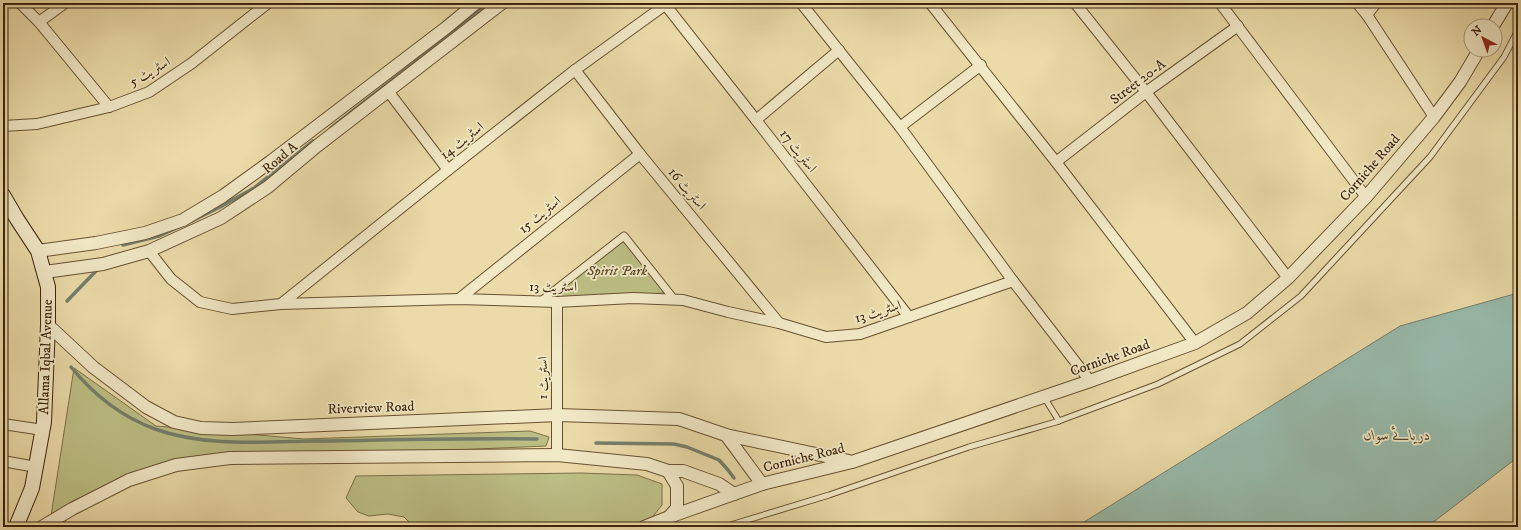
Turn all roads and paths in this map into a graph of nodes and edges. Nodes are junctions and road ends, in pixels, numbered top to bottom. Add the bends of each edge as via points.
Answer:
1 (20, 3) edge
2 (65, 3) edge
3 (268, 3) edge
4 (502, 3) edge
5 (801, 3) edge
6 (930, 3) edge
7 (1074, 3) edge
8 (1220, 3) edge
9 (1357, 3) edge
10 (1376, 3) edge
11 (1507, 3) edge
12 (664, 4) edge
13 (470, 5) edge
14 (1367, 16) junction
15 (1498, 18) edge
16 (39, 22) junction
17 (1238, 26) junction
18 (1518, 30) edge
19 (840, 50) junction
20 (1474, 58) edge
21 (981, 65) junction
22 (575, 70) junction
23 (388, 91) junction
24 (1146, 92) junction
25 (109, 108) junction
26 (1434, 117) junction
27 (756, 120) junction
28 (3, 126) edge
29 (900, 127) junction
30 (640, 154) junction
31 (1056, 162) junction
32 (448, 170) junction
33 (3, 195) edge
34 (1366, 197) junction
35 (38, 251) junction
36 (149, 251) junction
37 (44, 272) junction
38 (1288, 278) junction
39 (1012, 281) junction
40 (459, 299) junction
41 (674, 300) junction
42 (540, 301) junction
43 (557, 302) junction
44 (281, 304) junction
45 (909, 317) junction
46 (779, 323) junction
47 (48, 325) junction
48 (1195, 344) junction
49 (1090, 382) junction
50 (1044, 397) junction
51 (558, 415) junction
52 (1059, 421) junction
53 (3, 424) edge
54 (43, 430) junction
55 (726, 434) junction
56 (557, 455) junction
57 (3, 461) edge
58 (852, 462) junction
59 (36, 467) junction
60 (668, 471) junction
61 (762, 484) junction
62 (734, 494) junction
63 (669, 517) junction
64 (16, 527) edge
65 (42, 527) edge
66 (644, 527) edge
67 (724, 527) edge

1 - 16 street
2 - 16 street
3 - 25 street, اسٹریٹ 5 via 192,63 149,92
4 - 23 street, Road A
5 - 19 street
6 - 21 street
7 - 24 street
8 - 17 street
9 - 14 street
10 - 14 street
11 - 15 street
12 - 22 street, اسٹریٹ 14
12 - 27 street, اسٹریٹ 17
13 - 35 street, Road A via 447,27 264,166 223,196 183,220 144,233
14 - 26 street
16 - 25 street
17 - 24 street, Street 20-A
17 - 34 street
18 - 52 lane via 1504,57 1430,157 1301,296 1240,344 1158,384
19 - 27 street
19 - 29 street
20 - 26 street, Corniche Road
21 - 29 street
21 - 31 street
22 - 30 street, اسٹریٹ 16
22 - 32 street, اسٹریٹ 14
23 - 32 street
23 - 36 street, Road A via 268,187 221,218
24 - 31 street, Street 20-A
24 - 38 street
25 - 28 street, اسٹریٹ 5 via 38,124
26 - 34 street, Corniche Road
27 - 45 street, اسٹریٹ 17
29 - 39 street
30 - 40 street, اسٹریٹ 15
30 - 46 street, اسٹریٹ 16
31 - 48 street
32 - 44 street, اسٹریٹ 14
33 - 35 main road, Allama Iqbal Avenue
34 - 38 street, Corniche Road
35 - 37 main road, Allama Iqbal Avenue
36 - 37 street, Road A via 103,264
36 - 44 street, اسٹریٹ 13 via 171,279 200,302 232,309
37 - 47 main road, Allama Iqbal Avenue via 48,287
38 - 48 street, Corniche Road via 1247,313
39 - 45 street, اسٹریٹ 13
39 - 49 street
40 - 42 street, اسٹریٹ 13
40 - 44 street, اسٹریٹ 13
41 - 42 street via 624,236
41 - 43 street, اسٹریٹ 13 via 633,298
41 - 46 street, اسٹریٹ 13
42 - 43 street, اسٹریٹ 13
43 - 51 street, اسٹریٹ 1
45 - 46 street, اسٹریٹ 13 via 860,334 826,337
47 - 51 street, Riverview Road via 93,367 146,407 174,422 201,428 233,429
47 - 54 main road, Allama Iqbal Avenue
48 - 49 street, Corniche Road
49 - 50 street, Corniche Road
50 - 52 lane
50 - 58 street, Corniche Road
51 - 55 street, Riverview Road via 679,419
51 - 56 street, اسٹریٹ 1
52 - 67 lane via 969,447 829,495
53 - 54 street
54 - 59 main road, Allama Iqbal Avenue
55 - 58 street, Riverview Road
55 - 61 street
56 - 60 street via 647,464
56 - 65 street via 230,458 184,464 129,480
57 - 59 street
58 - 61 street, Corniche Road
59 - 64 main road, Allama Iqbal Avenue via 32,488
60 - 62 street via 683,471 718,484
60 - 63 street via 677,486 677,508
61 - 62 street, Corniche Road
62 - 63 street, Corniche Road
63 - 66 street, Corniche Road

